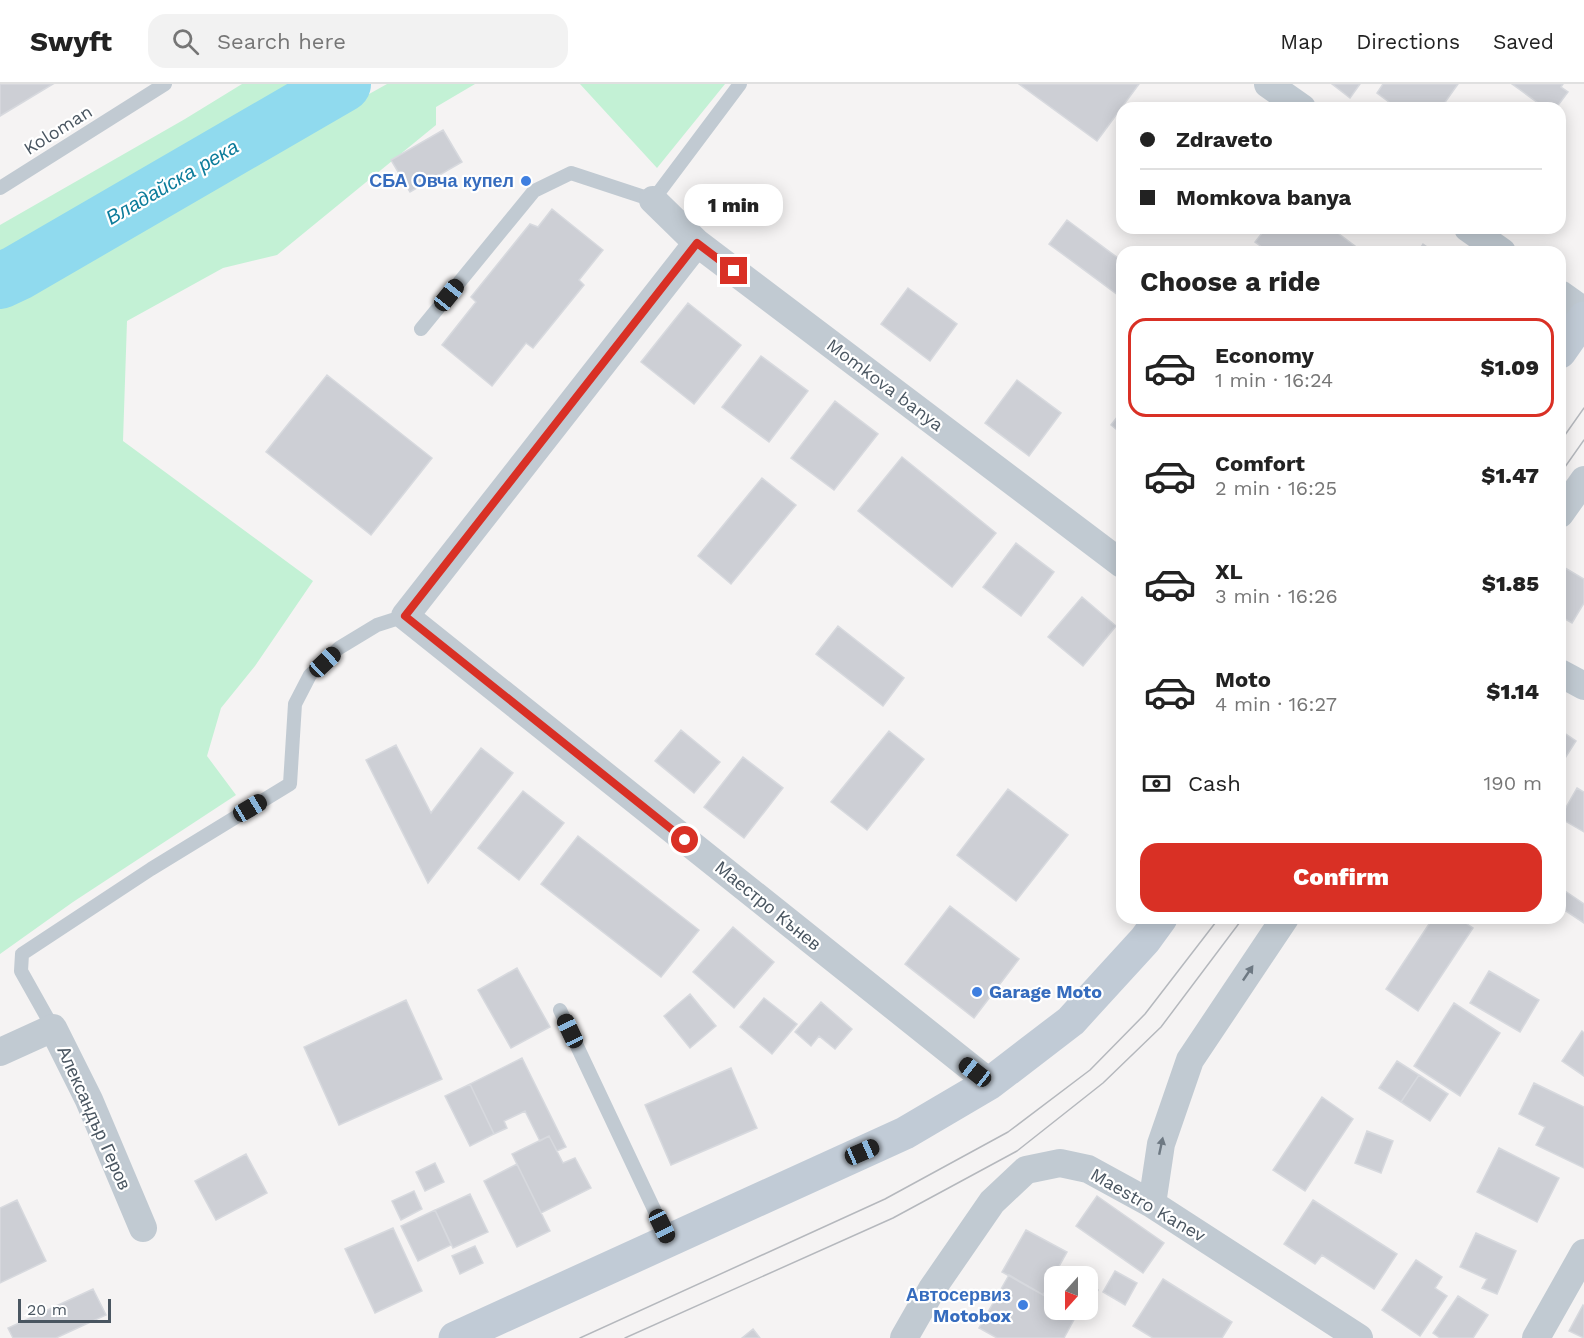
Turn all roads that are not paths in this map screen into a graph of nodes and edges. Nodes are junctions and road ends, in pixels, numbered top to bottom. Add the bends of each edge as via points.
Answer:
1 (165, 84) edge
2 (740, 84) edge
3 (1268, 84) edge
4 (1294, 102) edge
5 (0, 188) edge
6 (653, 200) junction
7 (1476, 234) edge
8 (697, 243) junction
9 (1494, 246) edge
10 (1566, 298) edge
11 (1584, 311) edge
12 (1584, 318) edge
13 (421, 329) dead end
14 (1566, 344) edge
15 (1584, 480) edge
16 (1566, 505) edge
17 (1116, 559) edge
18 (405, 616) junction
19 (1566, 676) edge
20 (1584, 686) edge
21 (1157, 924) edge
22 (1281, 924) edge
23 (560, 1010) dead end
24 (52, 1028) junction
25 (0, 1052) edge
26 (990, 1083) junction
27 (1152, 1204) junction
28 (143, 1228) dead end
29 (669, 1241) junction
30 (1584, 1253) edge
31 (455, 1338) edge
32 (904, 1338) edge
33 (1359, 1338) edge
34 (1536, 1338) edge

1 - 5 lane, Koloman
2 - 6 lane
3 - 4 street
6 - 8 street, Momkova banya
6 - 13 lane via 571,173 534,191
7 - 9 street
8 - 17 street, Momkova banya
8 - 18 street
10 - 11 street
12 - 14 main road
15 - 16 street
18 - 24 lane via 377,625 339,648 310,675 296,704 290,784 22,954 21,971
18 - 26 street, Маестро Кънев
19 - 20 street
21 - 26 main road via 1071,1021
27 -> 22 street via 1161,1143 1190,1060
23 - 29 lane
24 - 25 street, Александър Геров
24 - 28 street, Александър Геров via 89,1100
26 - 29 main road via 905,1133
27 - 32 street, Maestro Kanev via 1088,1169 1060,1163 1026,1170 992,1202
27 - 33 street, Maestro Kanev
29 - 31 main road
30 - 34 street

